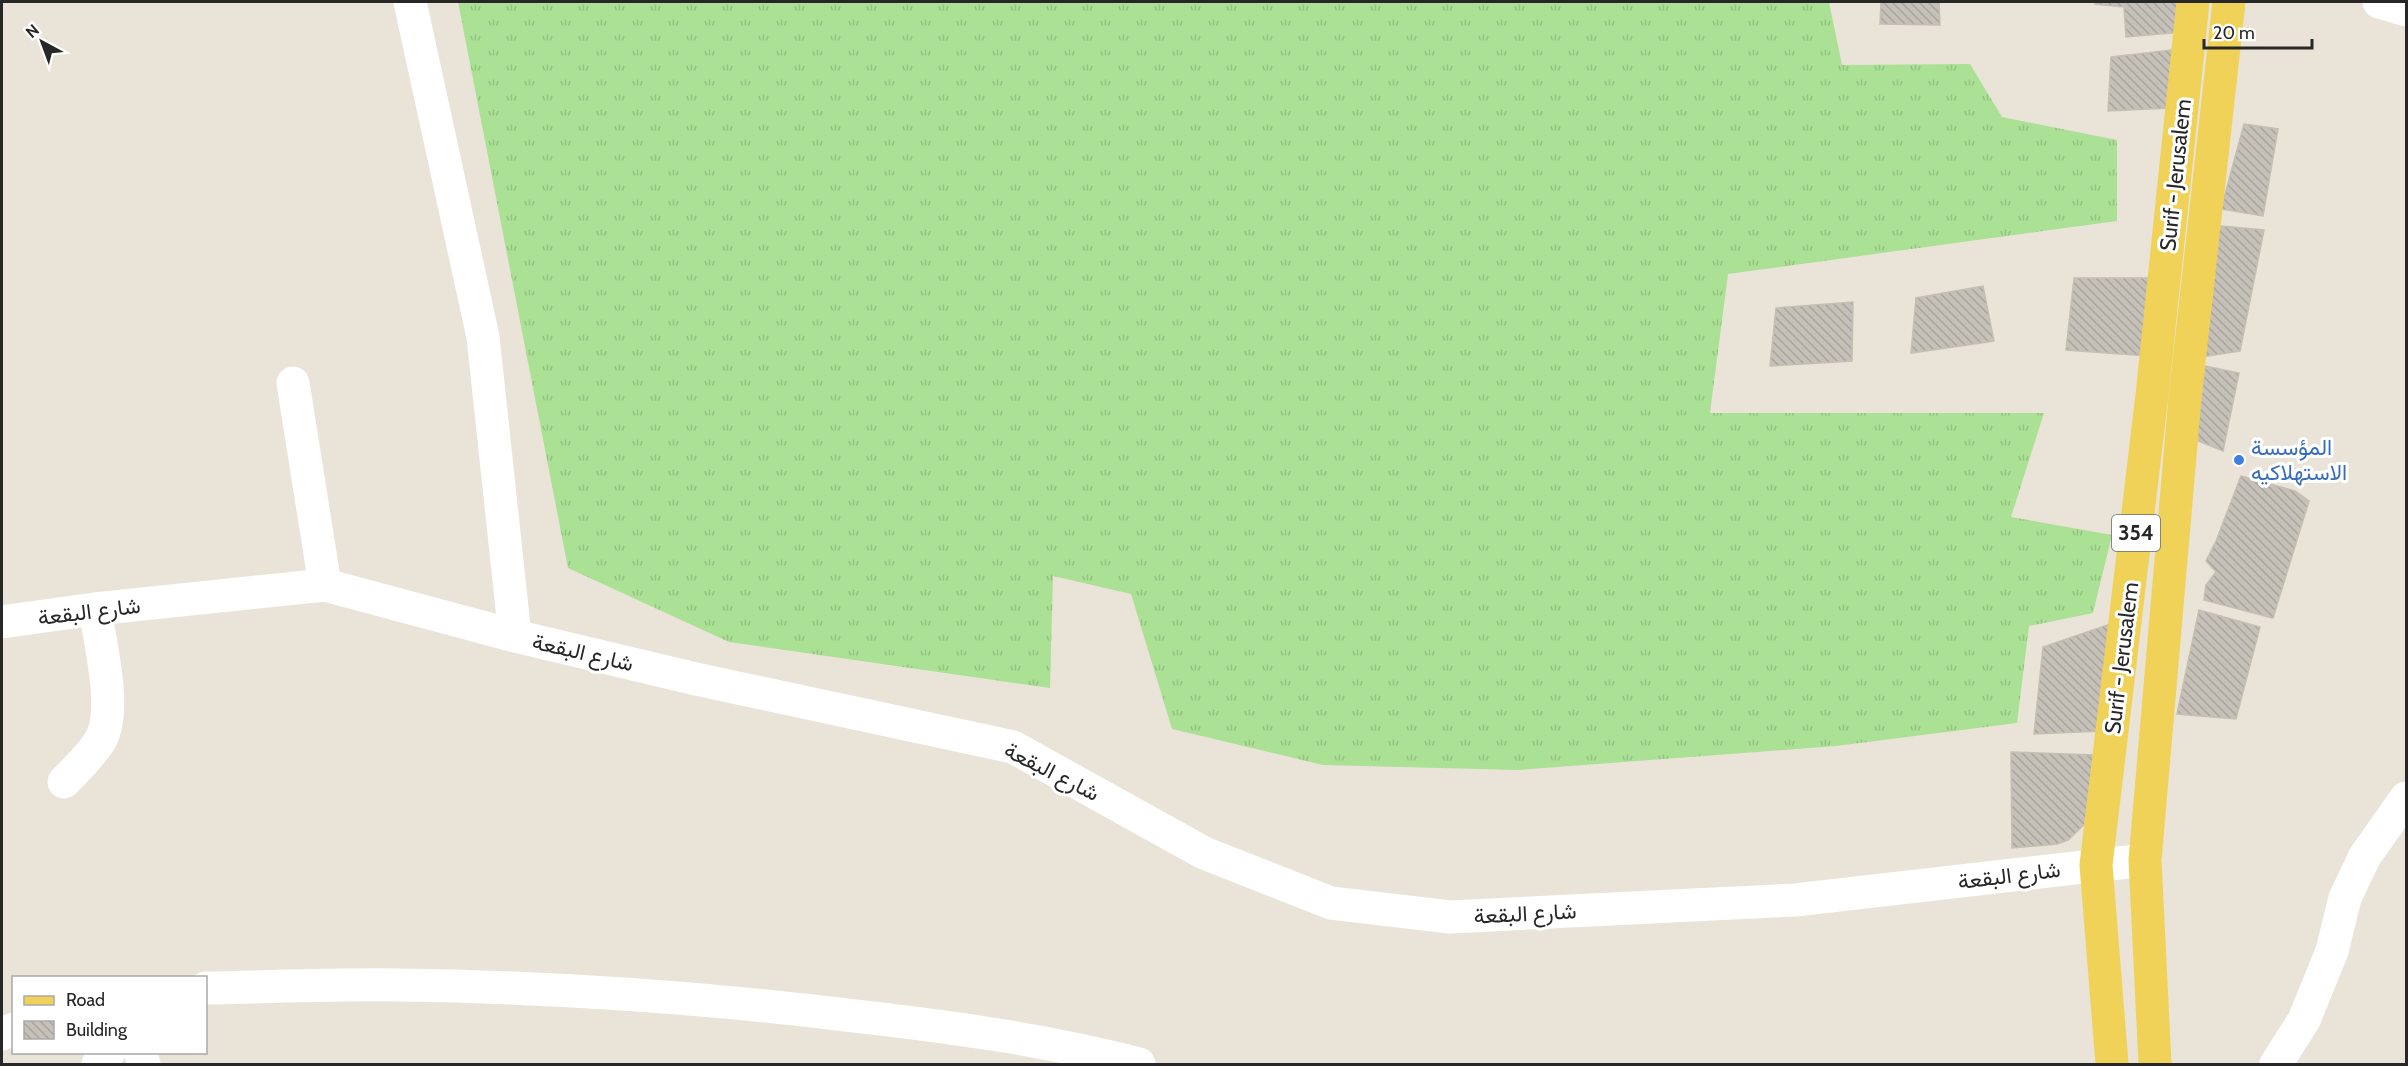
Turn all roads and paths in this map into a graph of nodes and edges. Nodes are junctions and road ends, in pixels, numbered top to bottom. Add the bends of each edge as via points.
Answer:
1 (410, 2) edge
2 (2193, 2) edge
3 (2229, 2) edge
4 (2379, 2) edge
5 (2406, 10) edge
6 (293, 383) dead end
7 (325, 585) junction
8 (95, 609) junction
9 (2, 622) edge
10 (515, 636) junction
11 (64, 782) dead end
12 (2406, 798) edge
13 (2145, 860) junction
14 (2096, 865) junction
15 (207, 988) edge
16 (1104, 1060) edge
17 (1139, 1065) edge
18 (2112, 1065) edge
19 (2155, 1065) edge
20 (2276, 1065) edge

1 - 10 street via 483,337
2 - 14 main road, Surif - Jerusalem / 354 via 2152,395
3 - 13 main road, Surif - Jerusalem / 354 via 2185,398
4 - 5 street
6 - 7 street
7 - 8 street, شارع البقعة
7 - 10 street, شارع البقعة
8 - 9 street, شارع البقعة
8 - 11 street via 107,720 95,749
10 - 14 street, شارع البقعة via 1012,747 1204,852 1331,903 1450,917 1795,900
12 - 20 street via 2365,856 2345,898 2332,951 2304,1020
13 - 14 street, شارع البقعة
13 - 19 main road, Surif - Jerusalem / 354
14 - 18 main road, Surif - Jerusalem / 354
15 - 16 street via 432,986 746,1003 933,1025
16 - 17 street

